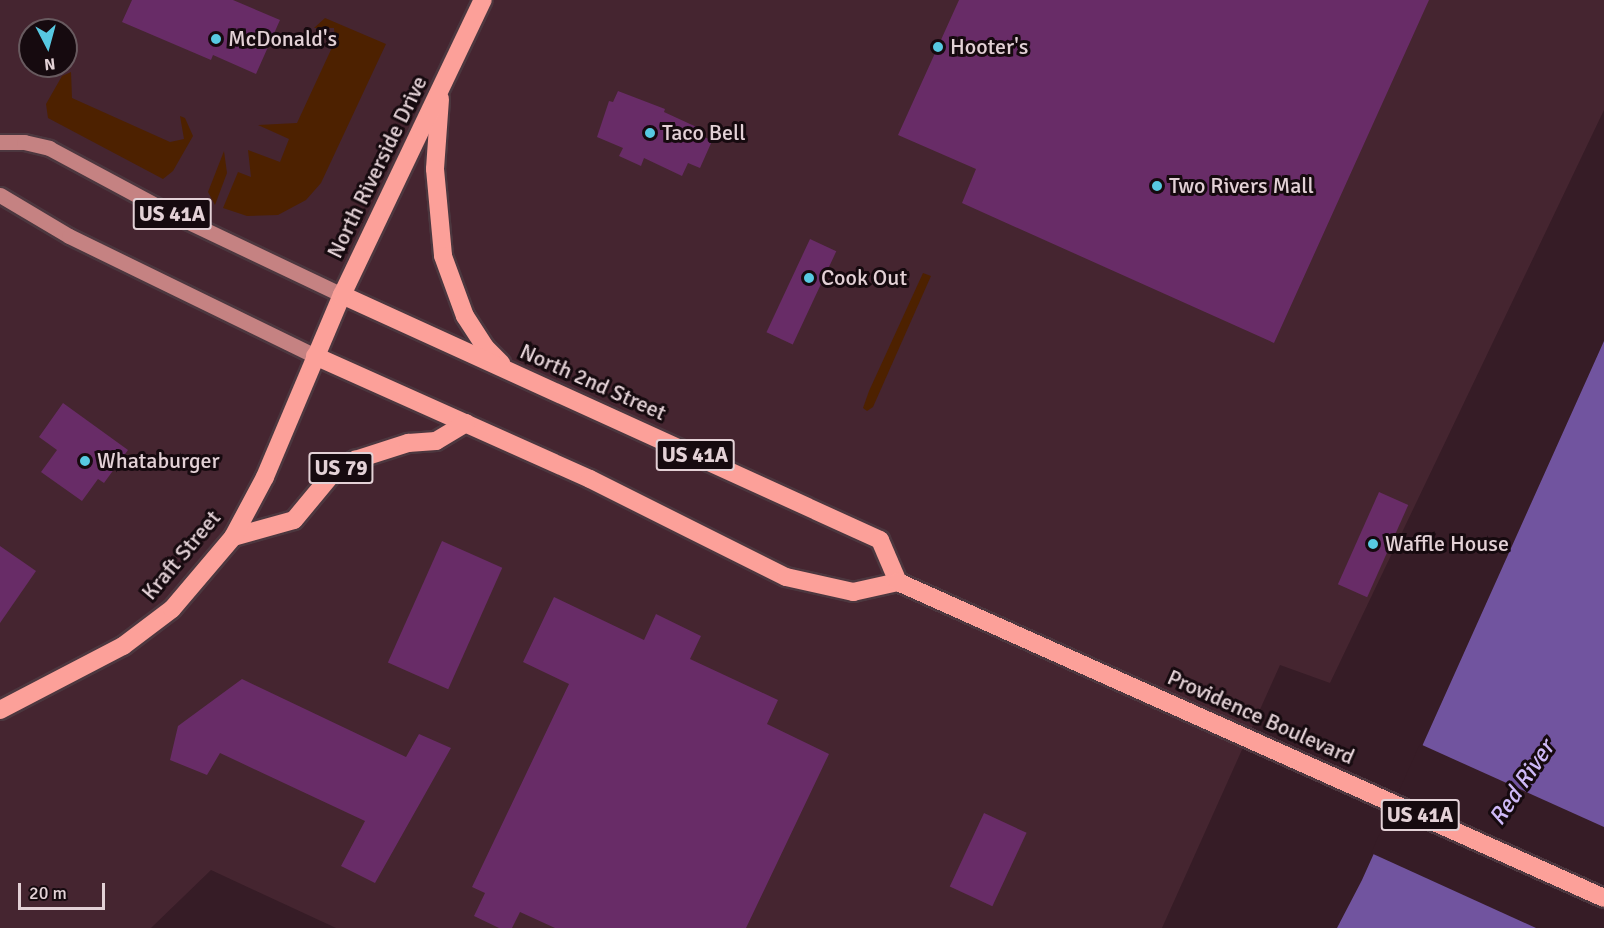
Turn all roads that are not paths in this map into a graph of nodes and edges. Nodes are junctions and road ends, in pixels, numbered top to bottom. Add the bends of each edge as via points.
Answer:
1 (483, 0) edge
2 (441, 88) junction
3 (0, 142) edge
4 (0, 195) edge
5 (342, 295) junction
6 (315, 356) junction
7 (509, 371) junction
8 (466, 423) junction
9 (233, 537) junction
10 (898, 582) junction
11 (0, 710) edge
12 (1604, 898) edge

1 - 2 highway, North Riverside Drive
2 - 5 highway, North Riverside Drive
2 - 7 highway, US 41A via 435,169 443,256 465,316 485,347
3 - 5 main road, North 2nd Street / US 41A via 49,148 176,216
4 - 6 main road, US 41A via 69,236
5 - 6 highway, North Riverside Drive
5 - 7 highway, North 2nd Street
6 - 8 highway, US 41A
6 - 9 highway, Kraft Street / US 79 via 265,477
7 - 10 highway, North 2nd Street / US 41A via 880,540
8 - 9 highway, US 79 via 436,441 408,443 355,460 333,472 294,520
8 - 10 highway, US 41A via 590,479 786,577 853,592
9 - 11 highway, Kraft Street / US 79 via 172,609 123,646
10 - 12 highway, Providence Boulevard / US 41A

